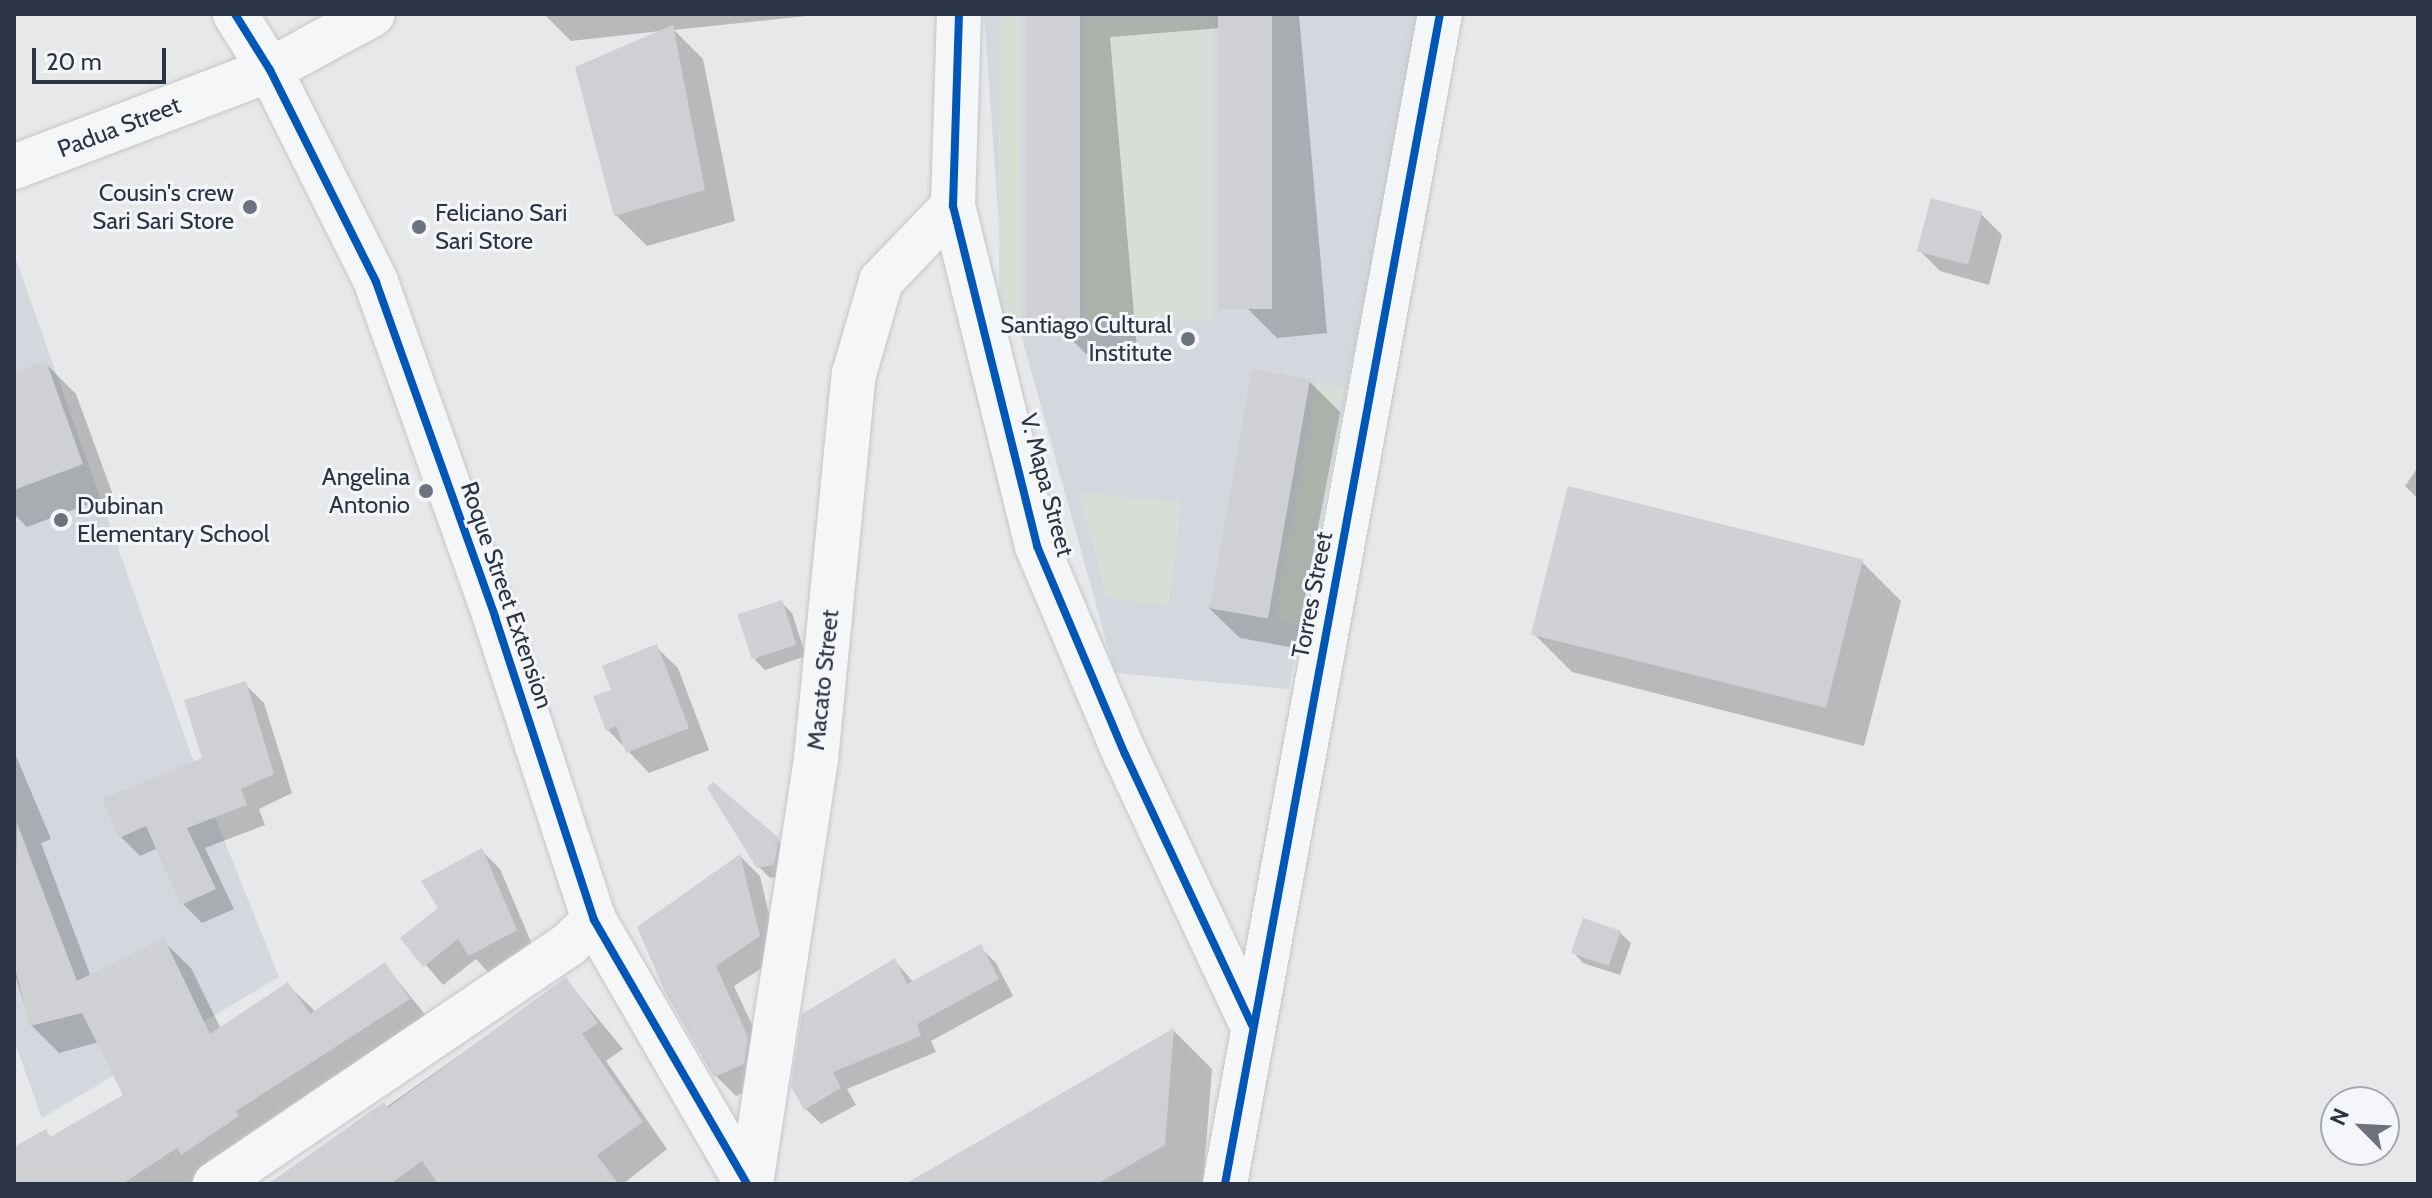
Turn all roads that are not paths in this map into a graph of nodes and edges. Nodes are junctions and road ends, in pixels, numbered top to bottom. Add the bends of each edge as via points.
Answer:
1 (235, 14) edge
2 (373, 14) edge
3 (959, 14) edge
4 (1440, 14) edge
5 (270, 70) junction
6 (14, 167) edge
7 (953, 206) junction
8 (594, 920) junction
9 (1252, 1025) junction
10 (215, 1184) edge
11 (749, 1184) edge
12 (1225, 1184) edge

1 - 5 street, Roque Street Extension
2 - 5 street, Padua Street
3 - 7 street, V. Mapa Street
4 - 9 street, Torres Street
5 - 6 street, Padua Street
5 - 8 street, Roque Street Extension via 376,282 495,617
7 - 9 street, V. Mapa Street via 1037,546 1125,754
7 - 11 street, Macato Street via 881,281 854,374 816,759
8 - 10 street via 569,944
8 - 11 street, Roque Street Extension
9 - 12 street, Torres Street

